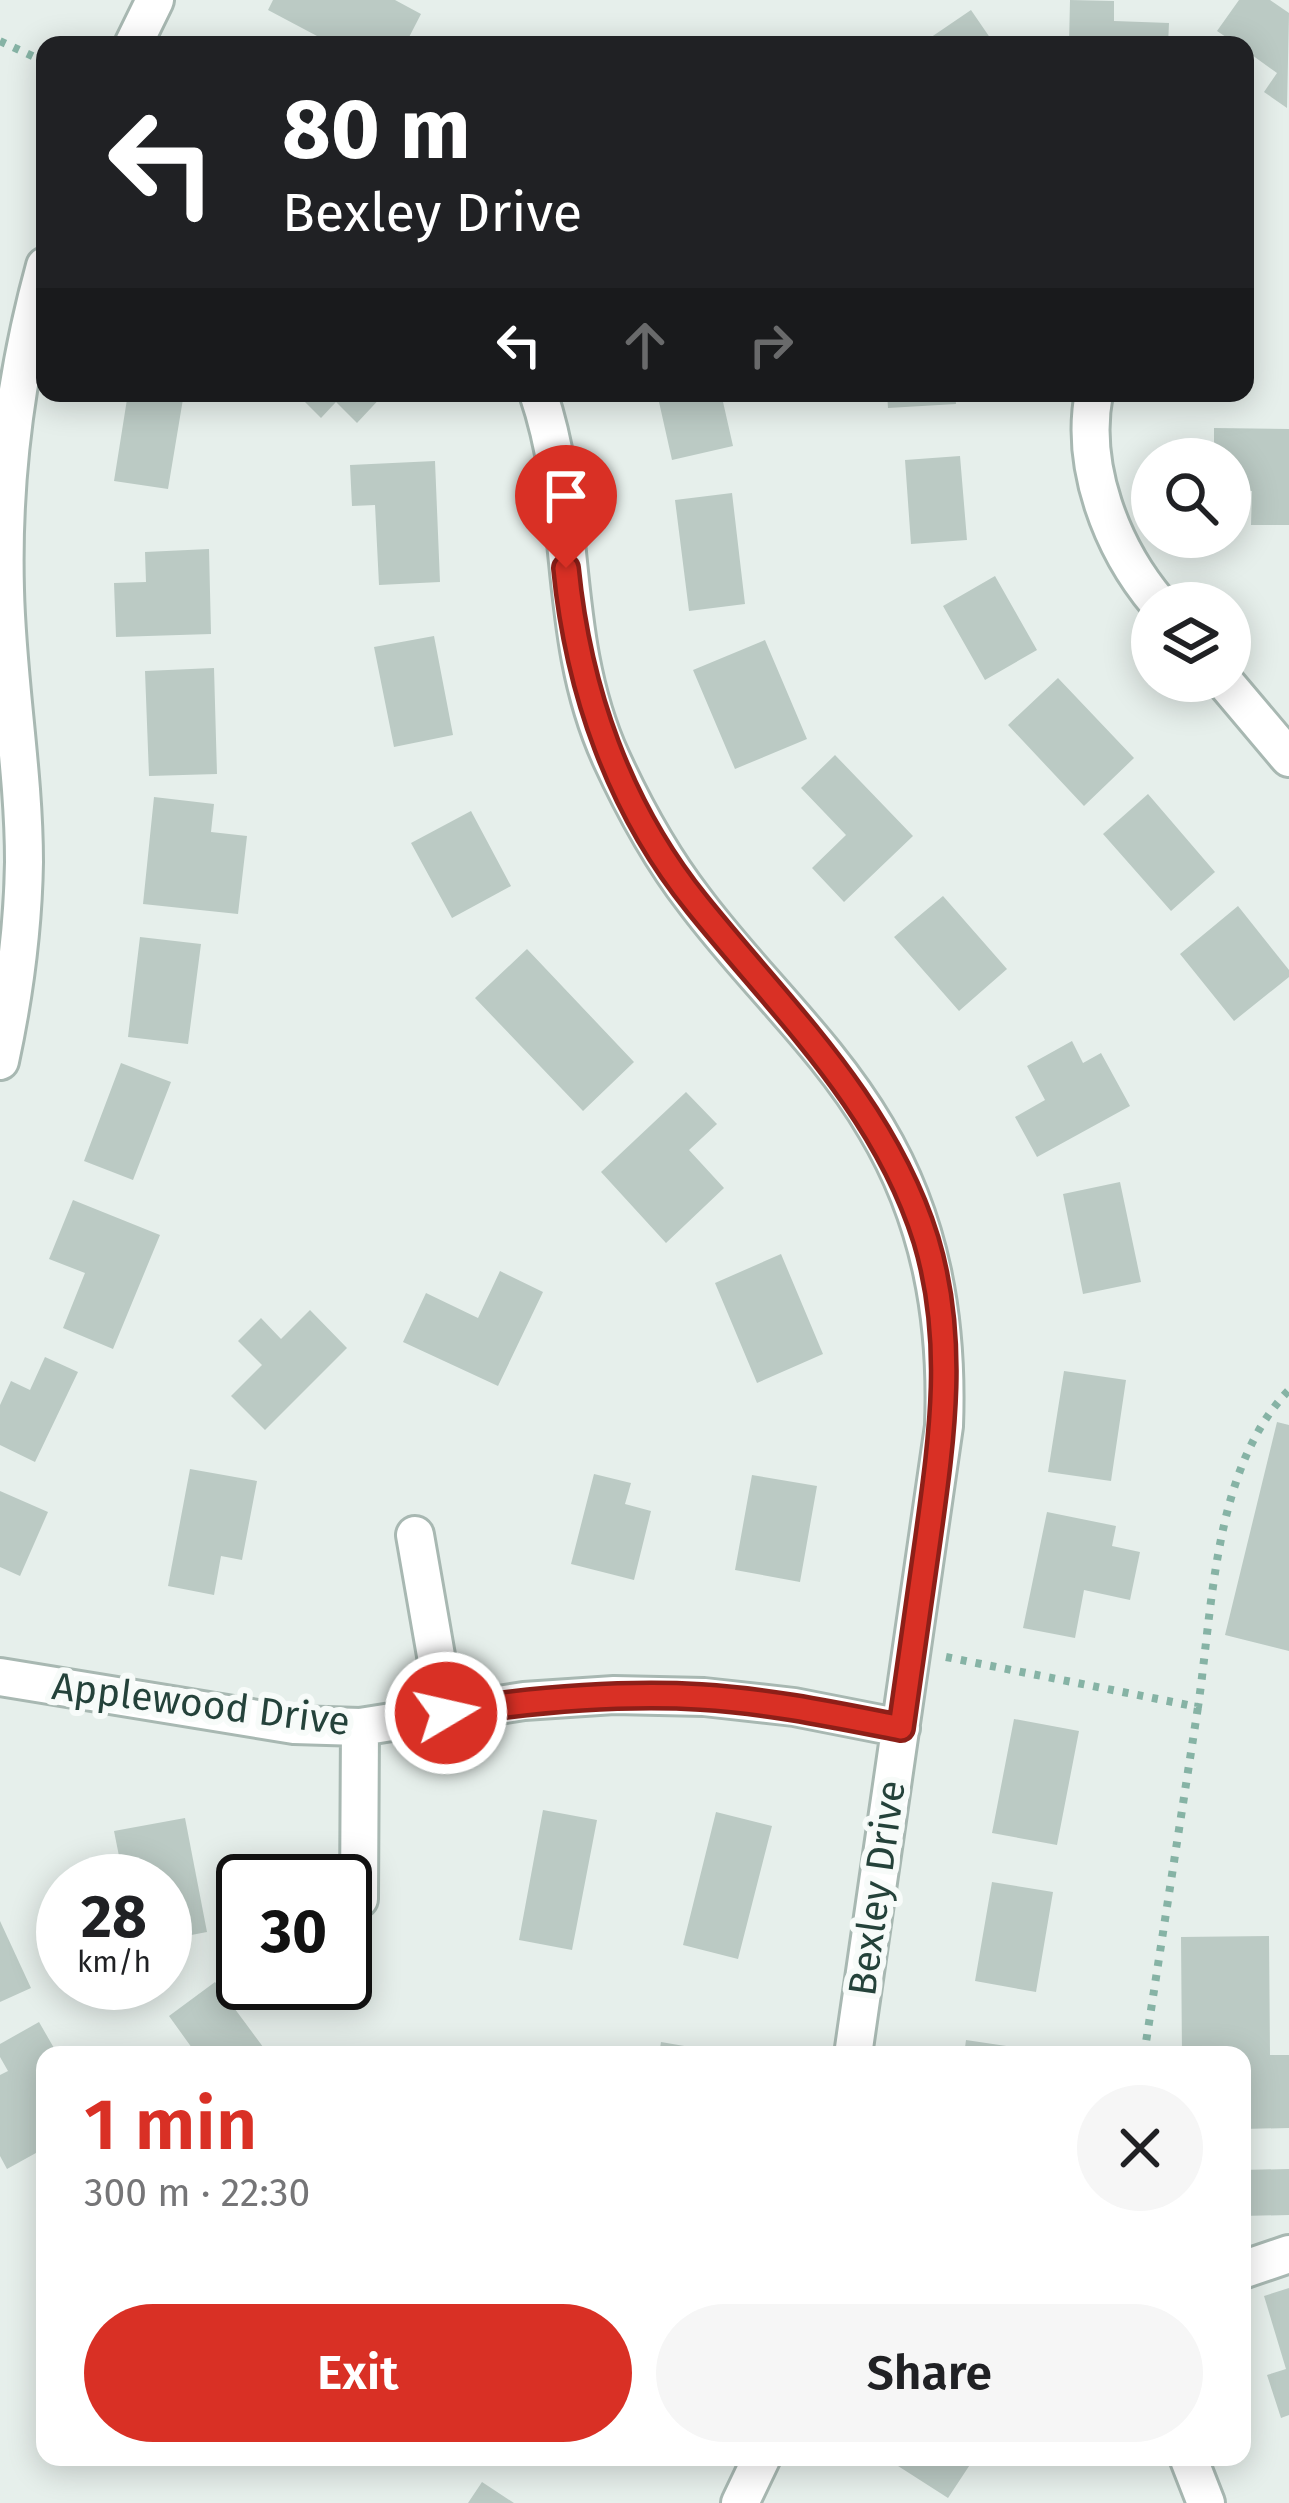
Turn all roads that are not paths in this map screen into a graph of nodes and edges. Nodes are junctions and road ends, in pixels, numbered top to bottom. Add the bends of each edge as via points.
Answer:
1 (155, 0) edge
2 (137, 36) edge
3 (36, 307) edge
4 (541, 402) edge
5 (1094, 402) edge
6 (1143, 582) edge
7 (1242, 702) edge
8 (1289, 758) edge
9 (0, 1060) edge
10 (415, 1535) dead end
11 (0, 1677) edge
12 (446, 1713) junction
13 (359, 1727) junction
14 (901, 1728) junction
15 (359, 1854) edge
16 (854, 2046) edge
17 (1289, 2254) edge
18 (1251, 2267) edge
19 (758, 2466) edge
20 (1192, 2466) edge
21 (740, 2503) edge
22 (1206, 2503) edge

1 - 2 street
3 - 9 street via 4,503 24,862
4 - 14 street, Bexley Drive via 578,654 609,753 646,830 694,901 877,1128 926,1241 940,1301 944,1426
5 - 6 street via 1091,461 1108,517
7 - 8 street
10 - 12 street
11 - 13 street, Applewood Drive via 294,1725
12 - 13 street, Applewood Drive
12 - 14 street, Applewood Drive via 614,1695 704,1697
13 - 15 street
14 - 16 street, Bexley Drive
17 - 18 street
19 - 21 street
20 - 22 street

